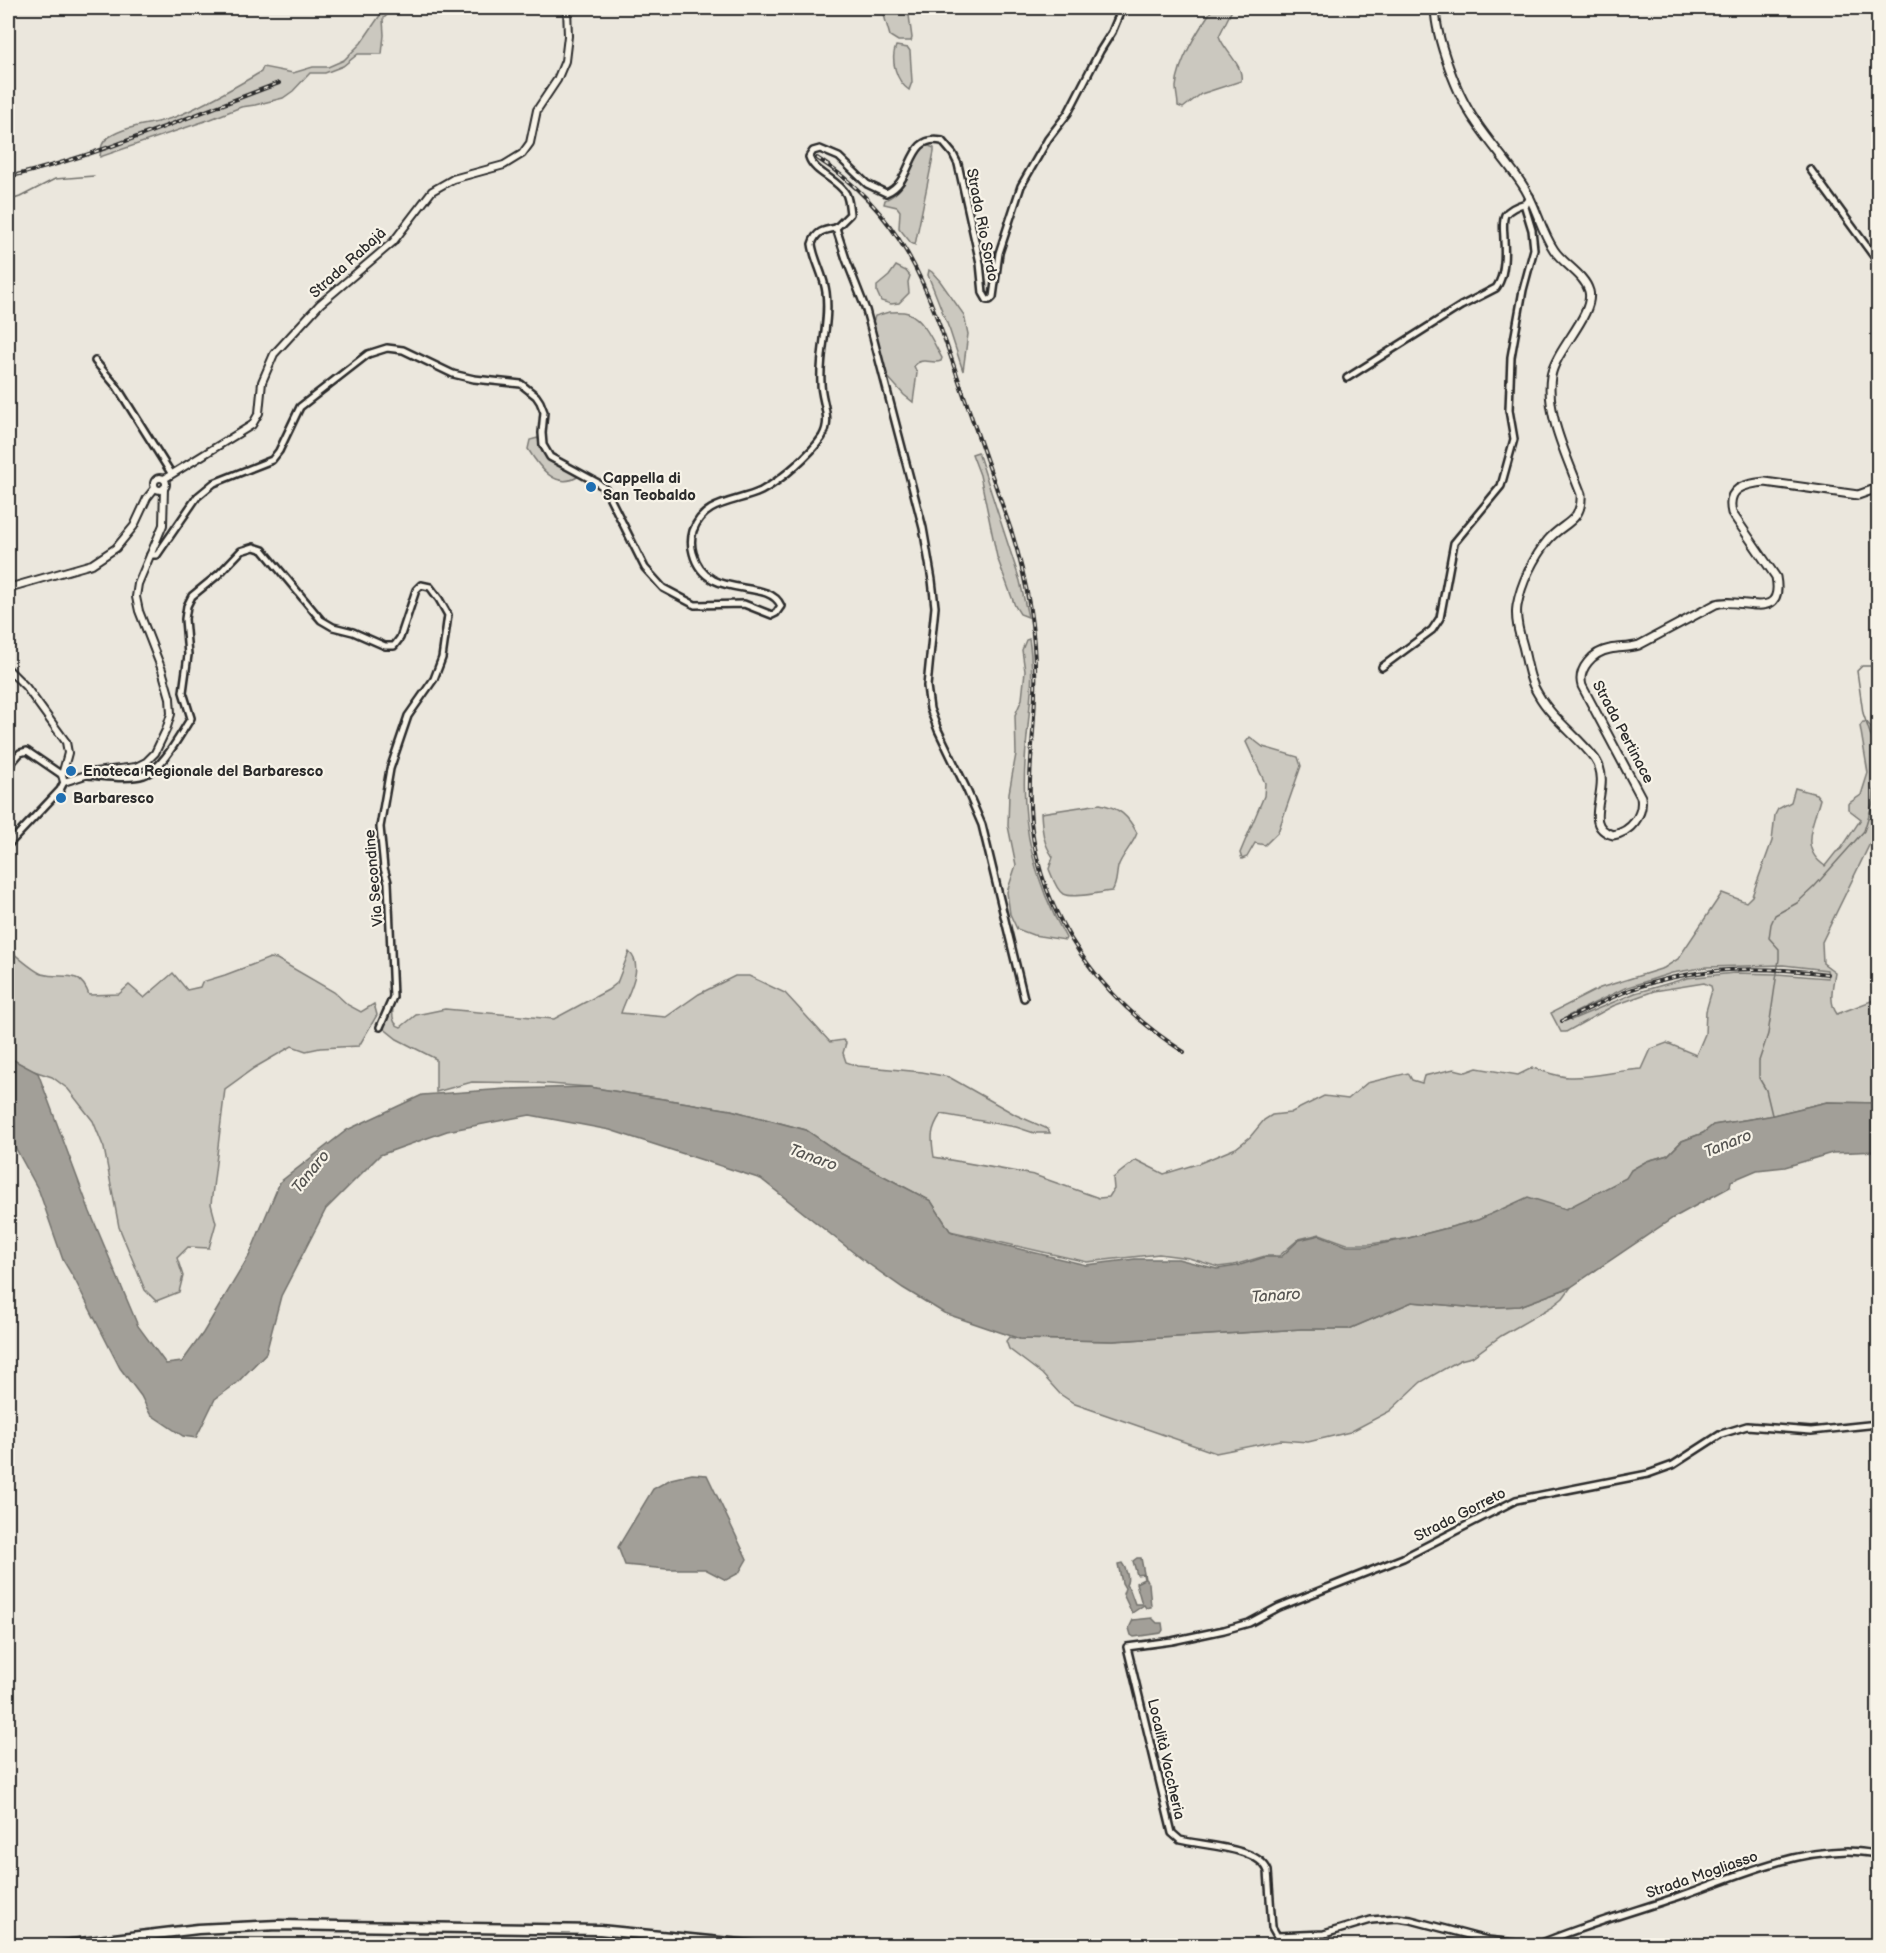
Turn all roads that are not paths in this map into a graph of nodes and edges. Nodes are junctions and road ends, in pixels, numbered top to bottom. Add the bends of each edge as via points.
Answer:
1 (567, 8) edge
2 (1122, 8) edge
3 (1435, 8) edge
4 (1810, 169) dead end
5 (1528, 200) junction
6 (836, 228) junction
7 (1878, 262) edge
8 (95, 361) dead end
9 (1347, 378) dead end
10 (171, 473) junction
11 (164, 479) junction
12 (1878, 488) edge
13 (160, 489) junction
14 (150, 555) junction
15 (8, 588) edge
16 (1382, 667) dead end
17 (8, 669) edge
18 (8, 767) edge
19 (62, 775) junction
20 (82, 775) junction
21 (64, 782) junction
22 (8, 845) edge
23 (1024, 998) dead end
24 (380, 1027) dead end
25 (1878, 1424) edge
26 (1126, 1647) joint
27 (1878, 1854) edge
28 (1537, 1945) edge
29 (55, 1946) edge
30 (760, 1946) edge

1 - 10 street, Strada Rabajà via 565,61 537,110 530,143 522,154 504,165 453,179 432,191 393,242 320,304 274,354 262,382 259,413 252,425
2 - 6 street, Strada Rio Sordo via 1068,113 1021,186 999,253 990,300 983,293 958,164 942,141 929,139 919,145 898,185 886,193 867,184 839,157 820,149 813,151 811,163 840,185 849,200 850,214
3 - 5 main road via 1435,24 1468,111
4 - 7 street
5 - 9 street via 1506,215 1500,282 1496,288
5 - 12 main road, Strada Pertinace via 1550,244 1582,279 1590,298 1580,322 1558,355 1551,377 1553,417 1582,504 1578,514 1550,537 1538,554 1521,592 1516,619 1538,695 1601,770 1603,783 1596,817 1604,831 1613,835 1626,831 1638,818 1642,804 1582,686 1580,675 1586,665 1606,650 1639,645 1716,604 1770,603 1776,596 1776,577 1732,513 1730,503 1739,488 1765,482 1858,495
5 - 16 street via 1534,249 1510,357 1509,410 1514,439 1502,486 1455,543 1440,618 1423,638
6 - 14 street via 820,231 812,244 826,292 820,382 826,428 812,449 769,486 707,510 692,535 693,553 706,576 776,598 781,606 772,615 744,604 695,605 663,588 645,567 606,490 550,457 543,445 544,412 536,396 521,384 453,374 403,350 387,348 368,354 300,407 272,460 214,483 197,497 157,555
6 - 23 street via 866,310 923,528 935,607 927,686 930,709 982,825
8 - 10 street via 117,387
10 - 11 street, Strada Rabajà
11 - 13 street via 166,484
11 - 13 street, Strada Rabajà via 156,479 153,484
13 - 14 street via 164,499 163,525
13 - 15 street via 147,498 134,526 116,548 92,564
14 - 20 street via 136,597 167,688 171,714 155,753 146,762
17 - 19 street via 66,742 68,753
18 - 19 street via 27,751
19 - 21 street
20 - 21 street
20 - 24 street, Via Secondine via 144,775 161,762 191,718 183,692 188,655 187,606 192,596 245,548 262,550 326,624 385,646 394,646 400,638 416,590 421,585 430,587 448,615 442,658 434,679 408,716 390,769 380,827 388,882 393,997
21 - 22 street
25 - 26 street, Strada Gorreto via 1811,1431 1739,1427 1673,1465 1648,1474 1516,1500 1403,1558 1279,1606 1249,1623 1183,1639
26 - 28 street, Località Vaccheria via 1172,1833 1180,1840 1253,1855 1266,1865 1272,1927 1277,1936 1324,1934 1371,1920 1397,1918 1487,1940
27 - 28 street, Strada Mogliasso via 1850,1851 1804,1855 1592,1923
29 - 30 highway via 198,1929 278,1925 600,1930

